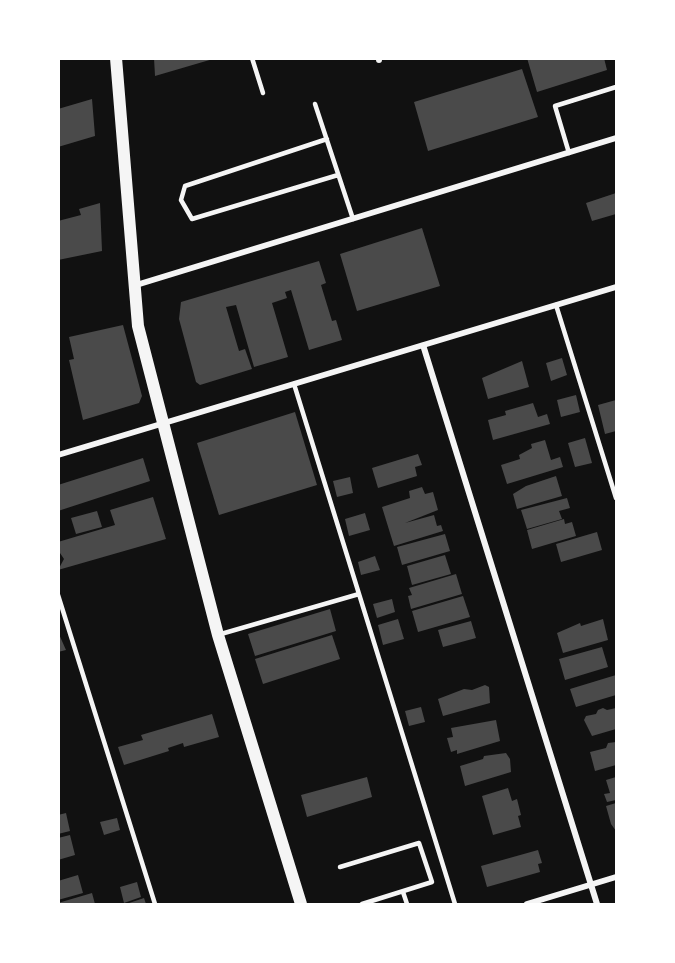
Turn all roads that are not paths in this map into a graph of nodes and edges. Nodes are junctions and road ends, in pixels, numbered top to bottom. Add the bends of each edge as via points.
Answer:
1 (116, 58) edge
2 (252, 58) edge
3 (616, 87) edge
4 (263, 93) dead end
5 (315, 104) dead end
6 (616, 138) edge
7 (327, 139) junction
8 (568, 153) junction
9 (338, 175) junction
10 (353, 219) junction
11 (133, 286) junction
12 (616, 287) edge
13 (556, 305) junction
14 (423, 345) junction
15 (294, 384) junction
16 (163, 423) junction
17 (58, 455) edge
18 (616, 498) edge
19 (359, 594) junction
20 (59, 596) edge
21 (218, 635) junction
22 (340, 867) dead end
23 (616, 877) edge
24 (591, 885) junction
25 (403, 892) junction
26 (155, 904) edge
27 (301, 904) edge
28 (362, 904) edge
29 (407, 904) edge
30 (455, 904) edge
31 (526, 904) edge
32 (597, 904) edge

1 - 11 main road
2 - 4 lane
3 - 8 lane via 555,106
5 - 7 lane
6 - 8 street
7 - 9 lane
7 - 9 lane via 185,186 181,200 192,219
8 - 10 street
9 - 10 lane
10 - 11 street
11 - 16 main road via 138,326
12 - 13 street
13 - 14 street
13 - 18 lane
14 - 15 street
14 - 24 street
15 - 16 street
15 - 19 lane
16 - 17 street
16 - 21 main road
19 - 21 lane
19 - 30 lane
20 - 26 lane
21 - 27 main road
22 - 25 lane via 419,843 432,882
23 - 24 street
24 - 31 street
24 - 32 street
25 - 28 lane
25 - 29 lane

